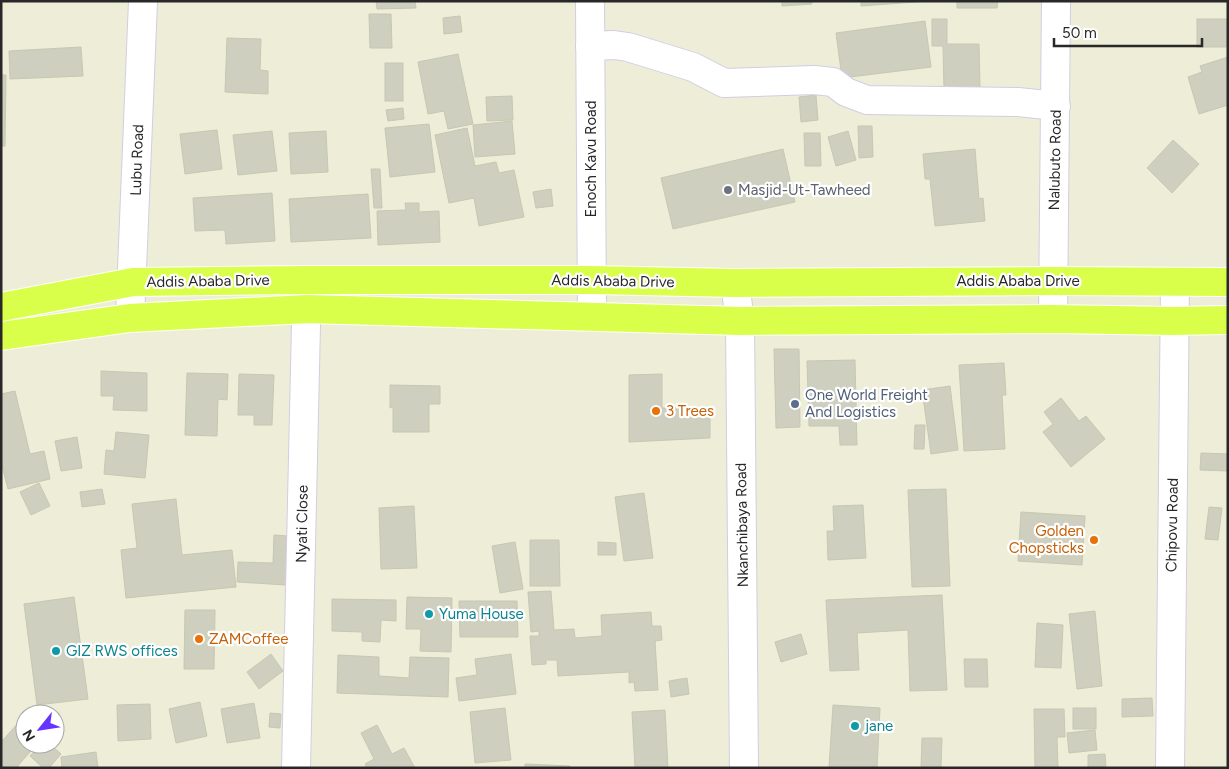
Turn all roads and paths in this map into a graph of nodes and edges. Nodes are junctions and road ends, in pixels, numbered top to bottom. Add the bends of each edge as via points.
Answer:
1 (143, 1) edge
2 (590, 1) edge
3 (1056, 1) edge
4 (590, 46) junction
5 (1056, 106) junction
6 (307, 280) junction
7 (592, 280) junction
8 (1053, 281) junction
9 (133, 282) junction
10 (1228, 282) edge
11 (735, 283) junction
12 (1175, 283) junction
13 (1, 307) edge
14 (307, 309) junction
15 (592, 317) junction
16 (130, 318) junction
17 (1053, 319) junction
18 (1228, 320) edge
19 (740, 321) junction
20 (1174, 321) junction
21 (1, 336) edge
22 (296, 768) edge
23 (744, 768) edge
24 (1170, 768) edge

1 - 9 street, Lubu Road
2 - 4 street, Enoch Kavu Road
3 - 5 street, Nalubuto Road
4 - 5 street via 628,47 693,68 724,83 814,80 833,82 846,92 867,100 1018,102
4 - 7 street, Enoch Kavu Road
5 - 8 street, Nalubuto Road
6 - 7 main road, Addis Ababa Drive
6 - 9 main road, Addis Ababa Drive
6 - 14 street, Nyati Close
7 - 11 main road, Addis Ababa Drive
7 - 15 street, Enoch Kavu Road
8 - 11 main road, Addis Ababa Drive
8 - 12 main road, Addis Ababa Drive
8 - 17 street, Nalubuto Road
9 - 13 main road, Addis Ababa Drive
9 - 16 street, Lubu Road
10 - 12 main road, Addis Ababa Drive
11 - 19 street, Nkanchibaya Road
12 - 20 street, Chipovu Road
14 - 15 main road, Addis Ababa Drive
14 - 16 main road, Addis Ababa Drive
14 - 22 street, Nyati Close
15 - 19 main road, Addis Ababa Drive
16 - 21 main road, Addis Ababa Drive
17 - 19 main road, Addis Ababa Drive
17 - 20 main road, Addis Ababa Drive
18 - 20 main road, Addis Ababa Drive
19 - 23 street, Nkanchibaya Road
20 - 24 street, Chipovu Road

